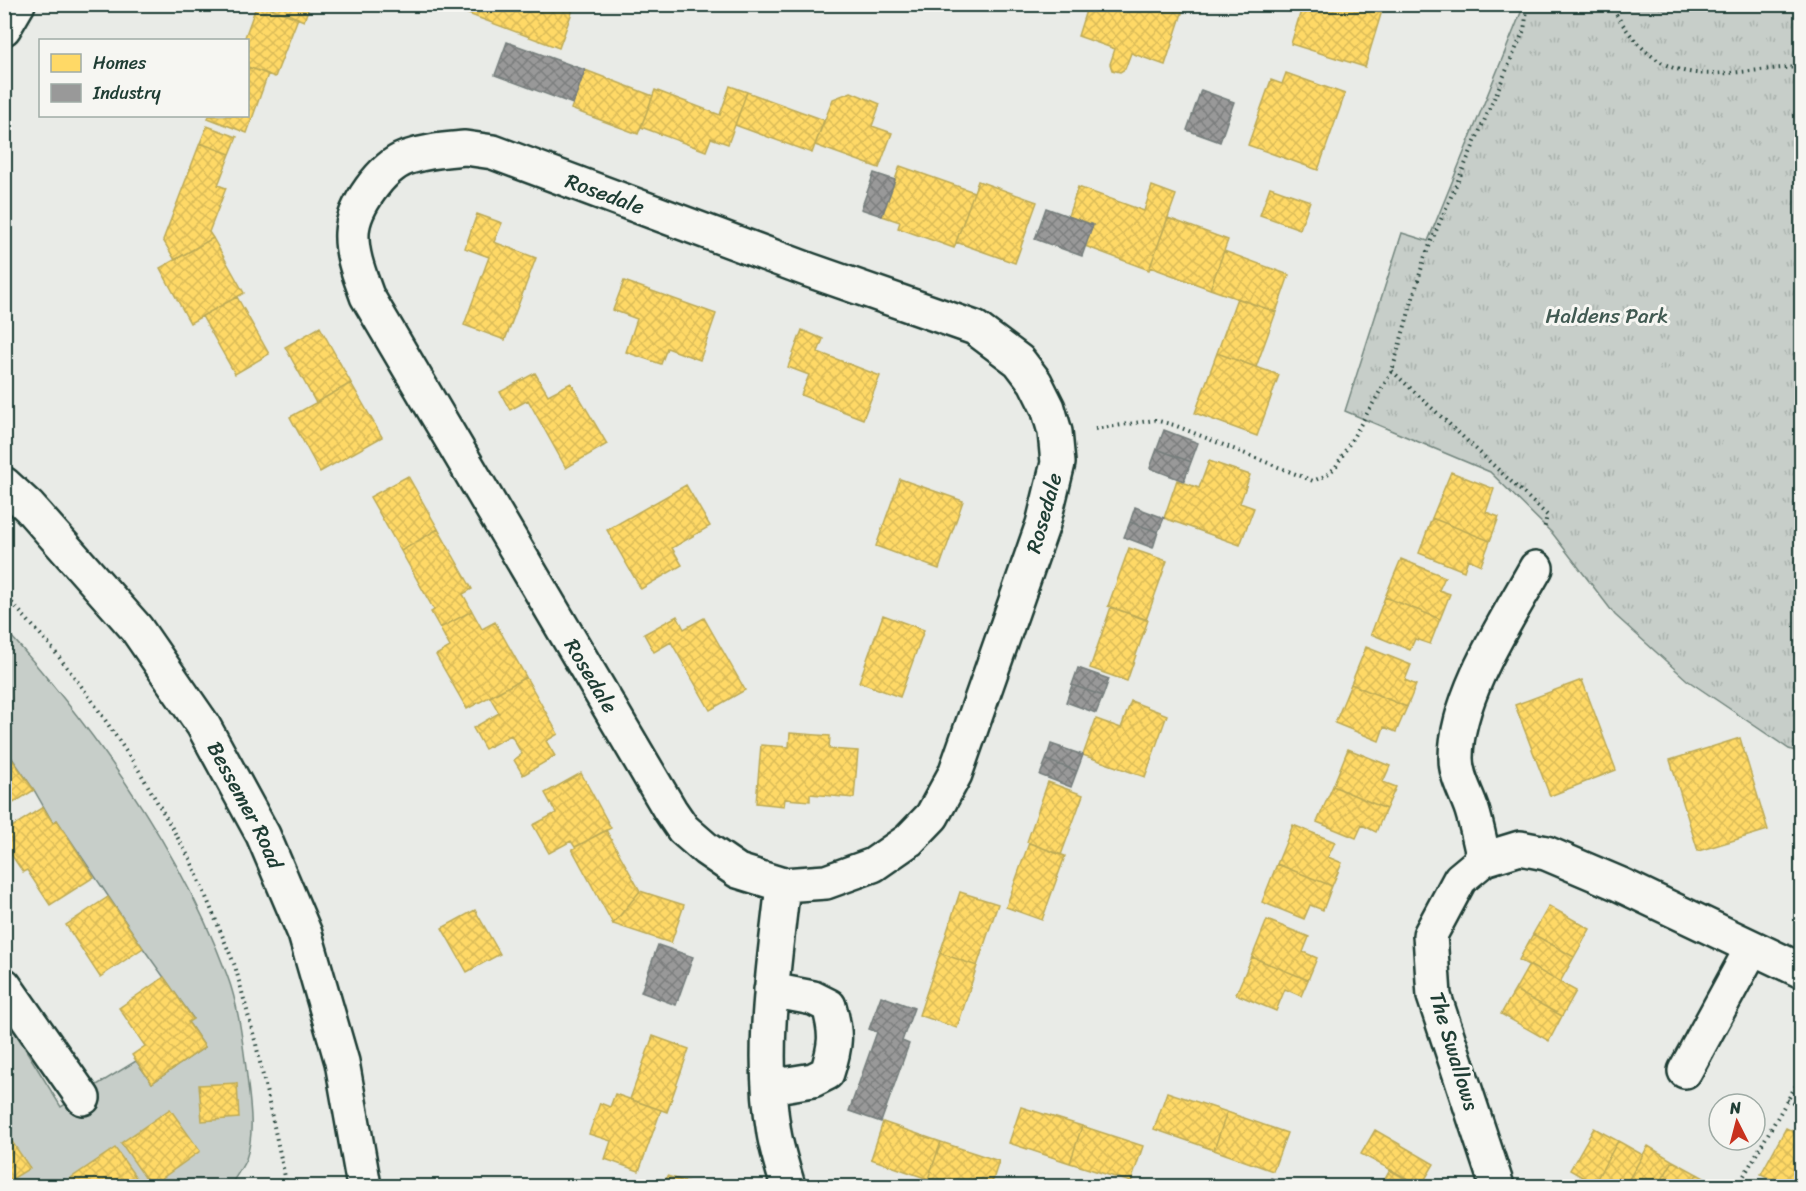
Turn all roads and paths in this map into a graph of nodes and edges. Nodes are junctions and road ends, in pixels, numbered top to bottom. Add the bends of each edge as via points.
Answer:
1 (18, 4) edge
2 (1528, 4) edge
3 (1610, 4) edge
4 (4, 28) edge
5 (1802, 68) edge
6 (1392, 371) junction
7 (1055, 432) junction
8 (4, 484) edge
9 (1536, 568) joint
10 (4, 594) edge
11 (1484, 860) junction
12 (783, 885) junction
13 (1752, 948) junction
14 (1802, 971) edge
15 (4, 985) edge
16 (771, 990) junction
17 (1685, 1071) dead end
18 (1802, 1075) edge
19 (770, 1087) junction
20 (83, 1098) dead end
21 (1787, 1100) junction
22 (1802, 1108) edge
23 (287, 1186) edge
24 (364, 1186) edge
25 (788, 1186) edge
26 (1497, 1186) edge
27 (1738, 1186) edge

1 - 4 street
2 - 6 path via 1524,30 1425,256
3 - 5 path via 1639,46 1660,63 1688,74
6 - 7 path via 1335,468 1313,481 1174,424 1155,420
6 - 9 path via 1547,515
7 - 12 street, Rosedale via 1058,463 1043,524 955,774 932,816 909,840 873,865 826,882
7 - 12 street, Rosedale via 1035,382 1019,361 975,328 493,152 465,148 434,150 404,159 377,179 360,205 352,233 356,265 367,296 670,810 683,829 738,871
8 - 24 street, Bessemer Road via 136,628 203,725 263,835 305,934 339,1051
9 - 11 street via 1481,668 1462,719 1456,757 1459,780 1472,809
10 - 23 path via 50,644 91,699 140,772 191,861 235,966
11 - 13 street, The Swallows via 1520,848 1546,853
11 - 26 street, The Swallows via 1460,879 1430,935 1434,996
12 - 16 street
13 - 14 street, The Swallows
13 - 17 street
15 - 20 street
16 - 19 street
16 - 19 street via 813,998 829,1006 835,1048 827,1073 813,1080
18 - 21 path
19 - 25 street via 774,1133
21 - 22 path
21 - 27 path

